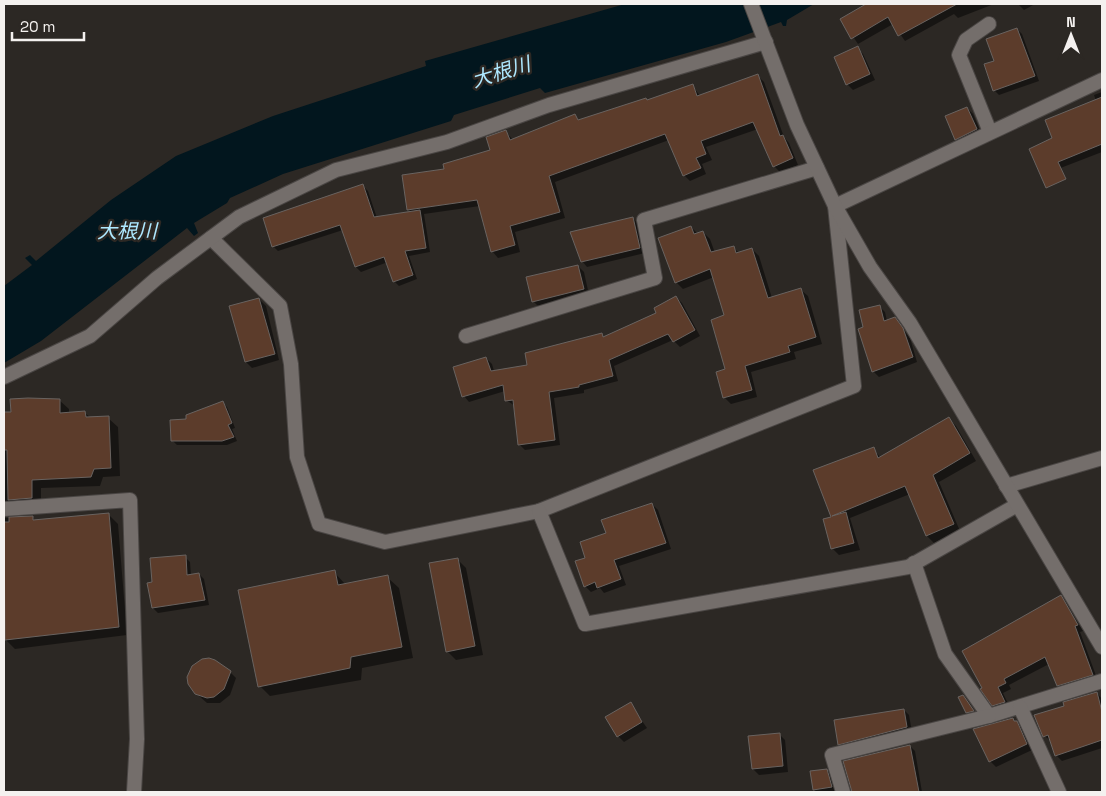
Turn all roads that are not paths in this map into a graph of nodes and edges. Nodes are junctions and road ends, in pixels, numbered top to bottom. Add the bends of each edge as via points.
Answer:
1 (751, 4) edge
2 (989, 24) dead end
3 (766, 42) junction
4 (1102, 80) edge
5 (990, 132) junction
6 (817, 168) junction
7 (835, 206) junction
8 (211, 238) junction
9 (466, 336) dead end
10 (4, 377) edge
11 (1102, 458) edge
12 (1006, 486) junction
13 (1017, 505) junction
14 (4, 509) edge
15 (539, 511) junction
16 (914, 564) junction
17 (1102, 647) edge
18 (1102, 681) edge
19 (1020, 707) junction
20 (989, 716) junction
21 (134, 792) edge
22 (842, 792) edge
23 (1059, 792) edge

1 - 3 street
2 - 5 street via 966,40 959,55
3 - 6 street
3 - 8 street via 550,105 447,142 336,170 239,217
4 - 5 street
5 - 7 street
6 - 7 street
6 - 9 street via 644,220 655,278
7 - 12 street via 870,267 910,323
7 - 15 street via 854,386
8 - 10 street via 157,278 90,336
8 - 15 street via 280,306 291,364 297,457 319,524 385,542
11 - 12 street
12 - 13 street
13 - 16 street
13 - 17 street
14 - 21 street via 130,500 137,739
15 - 16 street via 585,624
16 - 20 street via 945,654
18 - 19 street
19 - 20 street
19 - 23 street
20 - 22 street via 832,755

